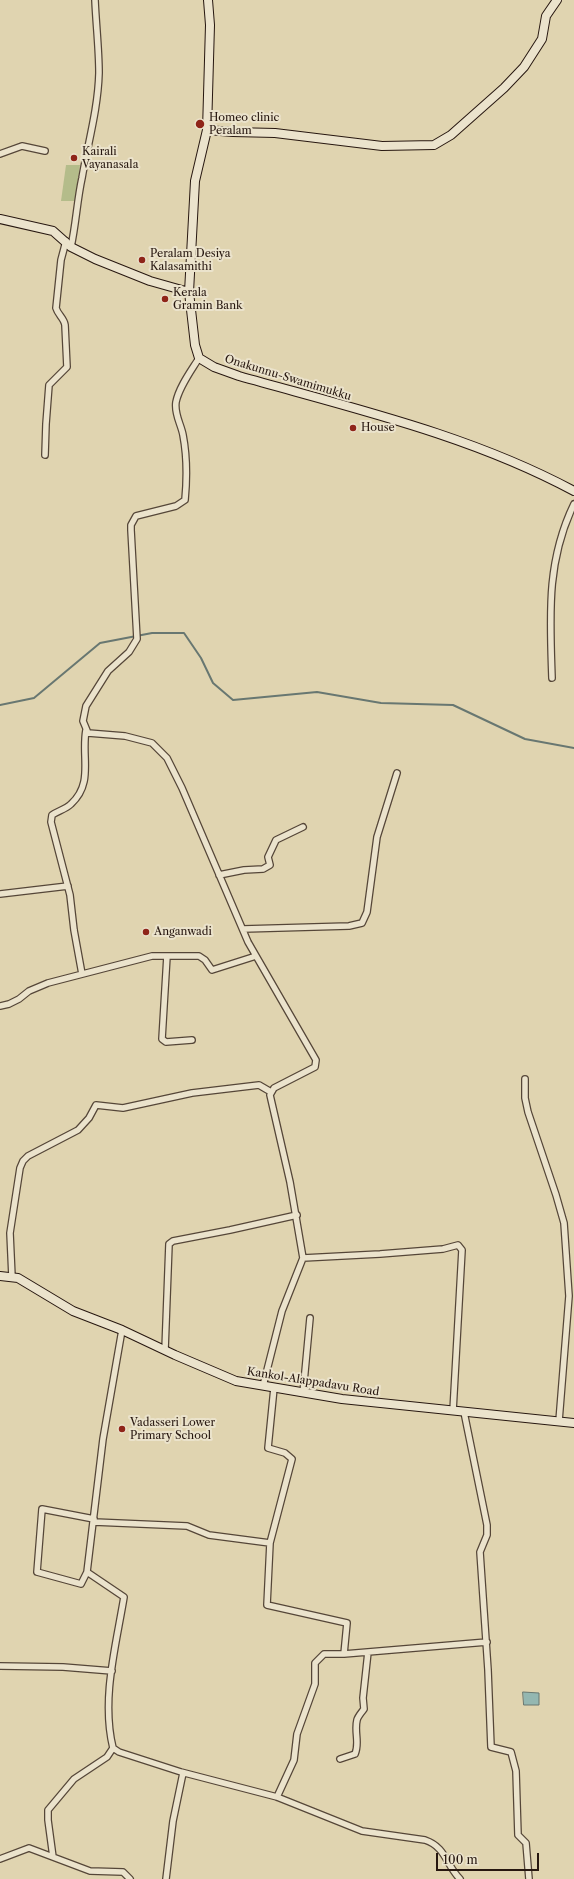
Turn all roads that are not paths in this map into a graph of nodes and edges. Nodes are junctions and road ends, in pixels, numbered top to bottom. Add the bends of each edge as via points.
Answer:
1 (95, 0) edge
2 (208, 0) edge
3 (557, 0) edge
4 (207, 130) junction
5 (45, 152) dead end
6 (0, 154) edge
7 (0, 219) edge
8 (69, 244) junction
9 (189, 292) junction
10 (199, 358) junction
11 (46, 455) dead end
12 (574, 491) edge
13 (574, 504) edge
14 (552, 678) dead end
15 (86, 730) junction
16 (397, 773) dead end
17 (303, 827) dead end
18 (219, 875) junction
19 (68, 886) junction
20 (0, 894) edge
21 (243, 929) junction
22 (167, 956) junction
23 (256, 956) junction
24 (82, 974) junction
25 (0, 1006) edge
26 (192, 1040) dead end
27 (525, 1079) dead end
28 (271, 1092) junction
29 (297, 1215) junction
30 (303, 1258) junction
31 (0, 1276) edge
32 (12, 1277) junction
33 (310, 1318) dead end
34 (122, 1330) junction
35 (165, 1350) junction
36 (263, 1386) junction
37 (274, 1388) junction
38 (303, 1393) junction
39 (453, 1411) junction
40 (464, 1412) junction
41 (559, 1421) junction
42 (574, 1423) edge
43 (94, 1521) junction
44 (270, 1543) junction
45 (87, 1572) junction
46 (487, 1642) junction
47 (368, 1652) junction
48 (344, 1654) junction
49 (0, 1666) edge
50 (112, 1671) junction
51 (113, 1748) junction
52 (340, 1759) dead end
53 (183, 1773) junction
54 (277, 1797) junction
55 (53, 1857) junction
56 (0, 1859) edge
57 (130, 1879) edge
58 (166, 1879) edge
59 (460, 1879) edge
60 (529, 1879) edge

1 - 8 street via 98,94 81,183 76,226
2 - 4 main road via 210,25
3 - 4 main road via 546,16 542,39 524,67 451,135 434,145 382,146 275,133
4 - 9 main road via 194,181
5 - 6 street via 22,146
7 - 8 main road via 53,231
8 - 9 main road via 150,281
8 - 11 street via 60,268 56,308 64,320 67,367 50,385
9 - 10 main road via 195,345
10 - 12 main road, Onakunnu-Swamimukku via 214,367 239,376 444,435 554,480
10 - 15 street via 176,400 186,450 185,500 176,506 136,516 131,525 137,639 129,652 108,671 86,706 83,721
13 - 14 street via 565,523 550,589
15 - 18 street via 98,735 125,736 152,743 167,758
15 - 19 street via 84,788 69,806 52,815 51,822
16 - 21 street via 378,837 367,912 362,923 349,926
17 - 18 street via 276,840 268,857 270,865 263,869
18 - 21 street
19 - 20 street
19 - 24 street
21 - 23 street
22 - 23 street via 199,956 212,970
22 - 24 street via 152,956
22 - 26 street via 162,1039 166,1042
23 - 28 street via 316,1060 315,1067
24 - 25 street via 38,987 19,999
27 - 41 street via 528,1112 564,1223 569,1296
28 - 29 street via 270,1097
28 - 32 street via 259,1085 192,1093 123,1108 96,1105 78,1130 22,1161 10,1233
29 - 30 street
29 - 35 street via 173,1241 169,1244
30 - 36 street via 282,1311
30 - 39 street via 443,1249 458,1245 462,1250
31 - 32 main road, Kankol-Alappadavu Road
32 - 34 main road, Kankol-Alappadavu Road via 18,1278 73,1311
33 - 38 street
34 - 35 main road, Kankol-Alappadavu Road
34 - 43 street via 103,1439
35 - 36 main road, Kankol-Alappadavu Road via 231,1379
36 - 37 main road, Kankol-Alappadavu Road
37 - 38 main road, Kankol-Alappadavu Road
37 - 44 street via 268,1448 285,1453 292,1459
38 - 39 main road, Kankol-Alappadavu Road
39 - 40 main road, Kankol-Alappadavu Road
40 - 41 main road, Kankol-Alappadavu Road
40 - 46 street via 487,1525 487,1535 480,1552
41 - 42 main road, Kankol-Alappadavu Road
43 - 44 street via 186,1526 209,1535
43 - 45 street
43 - 45 street via 42,1509 37,1572 80,1584
44 - 48 street via 267,1605 347,1623
45 - 50 street via 124,1597
46 - 47 street
46 - 60 street via 491,1747 511,1752 516,1771 518,1835 526,1843
47 - 48 street
47 - 52 street via 364,1709 357,1719 358,1748 355,1754
48 - 54 street via 324,1654 315,1663 314,1684 297,1734 294,1760
49 - 50 street
50 - 51 street via 108,1709
51 - 53 street
51 - 55 street via 107,1757 74,1779 48,1810
53 - 54 street
53 - 58 street via 173,1821
54 - 59 street via 362,1831 435,1843
55 - 56 street via 28,1848
55 - 57 street via 90,1871 123,1872

